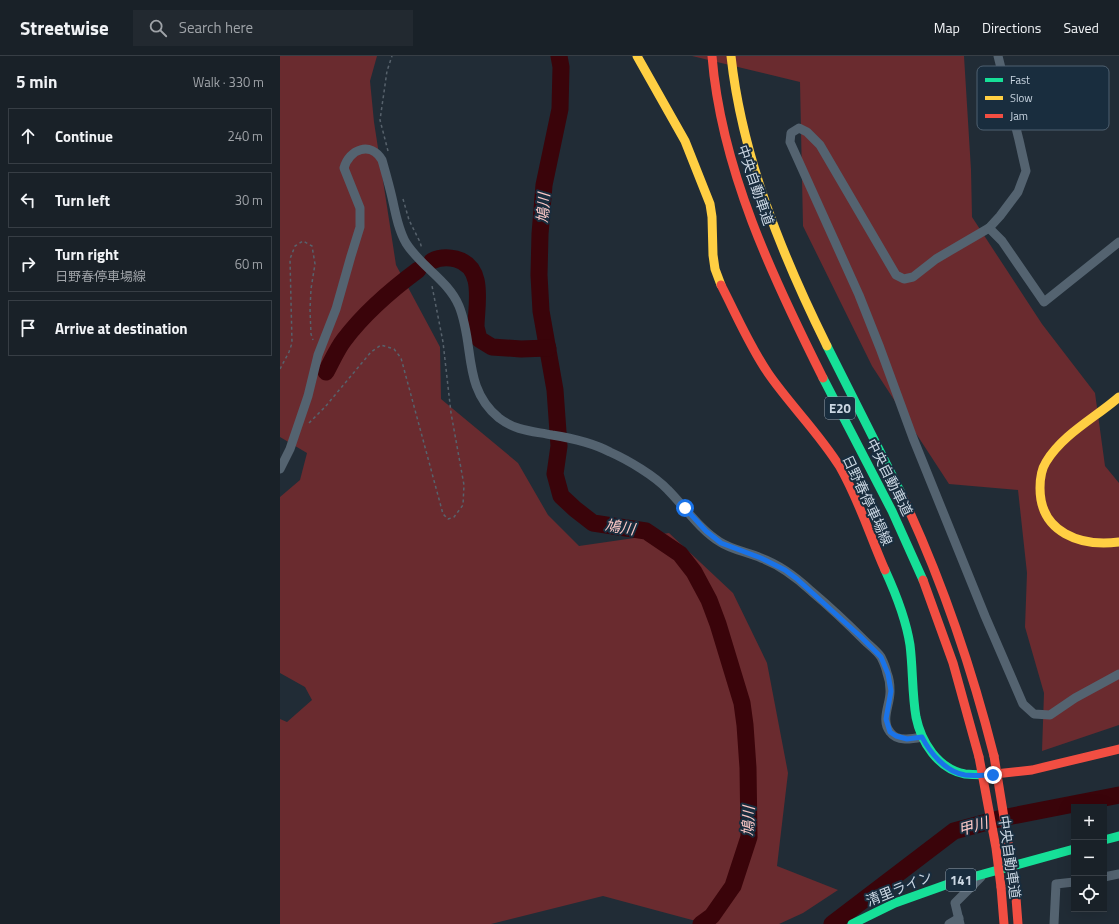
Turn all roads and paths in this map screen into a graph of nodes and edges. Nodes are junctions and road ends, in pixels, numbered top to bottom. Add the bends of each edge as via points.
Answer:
1 (392, 56) edge
2 (637, 56) edge
3 (712, 56) edge
4 (731, 56) edge
5 (998, 56) edge
6 (1001, 66) edge
7 (1017, 130) edge
8 (389, 156) dead end
9 (402, 198) dead end
10 (989, 228) junction
11 (1119, 242) edge
12 (422, 249) dead end
13 (431, 284) dead end
14 (314, 341) dead end
15 (280, 369) edge
16 (1119, 397) edge
17 (295, 437) junction
18 (280, 469) edge
19 (1119, 542) edge
20 (1119, 674) edge
21 (922, 737) junction
22 (1119, 749) edge
23 (1119, 836) edge
24 (1107, 839) edge
25 (1071, 850) edge
26 (984, 874) junction
27 (1119, 874) edge
28 (1107, 876) edge
29 (1071, 882) edge
30 (960, 921) edge
31 (852, 924) edge
32 (949, 924) edge
33 (1004, 924) edge
34 (1018, 924) edge
35 (1054, 924) edge

1 - 8 path via 387,71 380,120
2 - 21 main road, 日野春停車場線 via 685,141 710,204 713,255 720,283 760,360 833,457 853,494 905,623 911,655 916,720
3 - 33 main road, 中央自動車道 / E20, bridge via 724,134 748,210 806,344 893,513 918,568 958,678 979,757 995,841
4 - 34 main road, 中央自動車道 / E20, bridge via 743,131 765,201 820,332 907,505 932,561 972,673 994,756
5 - 6 street
7 - 10 street via 1026,171 1018,192
9 - 12 path
10 - 11 street via 1002,241 1044,302
10 - 20 street via 936,259 913,277 904,279 896,276 820,145 799,128 791,133 790,142 859,295 913,438 1023,704 1034,714 1050,715
13 - 17 path via 443,342 451,413 464,485 464,505 454,517 448,519 443,514 400,358 394,349 381,345 371,352 326,407
14 - 15 path via 311,334 310,310 316,264 312,246 304,241 295,246 290,259 292,343
16 - 19 main road via 1059,445 1047,459 1038,486 1044,511 1056,527 1074,538 1090,543
17 - 18 street
17 - 21 street via 318,355 336,309 360,227 360,208 344,168 354,152 367,149 379,154 382,160 399,226 406,243 448,288 458,305 465,326 471,370 477,390 499,418 509,425 533,433 579,441 611,452 649,474 667,488 702,527 721,543 761,558 797,579 881,657 891,691 886,719 890,732 907,739
21 - 22 main road, 日野春停車場線 via 938,760 964,775 993,775 1029,770
23 - 24 main road
25 - 26 main road, 清里ライン / 141
26 - 30 street via 955,903
26 - 31 main road, 清里ライン / 141 via 895,903
27 - 28 street
29 - 35 street via 1056,884
30 - 32 street

